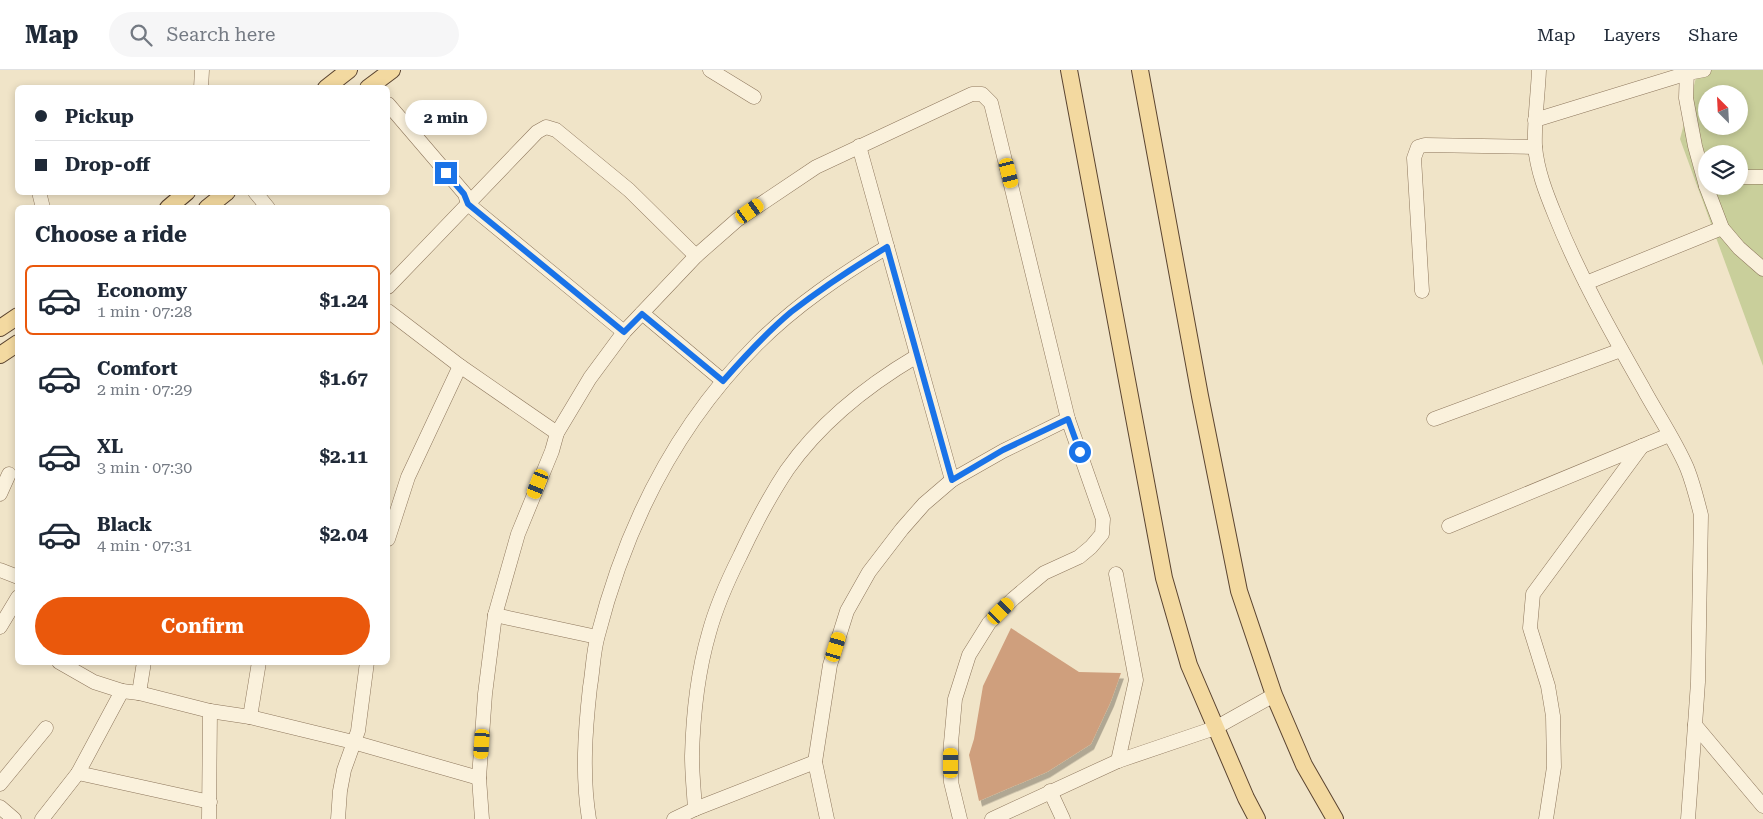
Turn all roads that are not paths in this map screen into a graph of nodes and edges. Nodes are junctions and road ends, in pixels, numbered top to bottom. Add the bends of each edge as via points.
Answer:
1 (202, 70) edge
2 (392, 70) edge
3 (710, 70) edge
4 (1069, 70) edge
5 (1140, 70) edge
6 (1539, 70) edge
7 (1704, 70) edge
8 (344, 71) edge
9 (1688, 71) edge
10 (201, 85) edge
11 (329, 85) edge
12 (373, 85) edge
13 (754, 97) dead end
14 (390, 106) edge
15 (1535, 120) junction
16 (859, 146) junction
17 (1535, 147) junction
18 (1698, 148) edge
19 (1748, 177) edge
20 (1763, 177) edge
21 (184, 195) edge
22 (223, 195) edge
23 (257, 195) edge
24 (1711, 195) edge
25 (468, 204) junction
26 (172, 205) edge
27 (211, 205) edge
28 (265, 205) edge
29 (1722, 228) junction
30 (887, 247) junction
31 (696, 256) junction
32 (1763, 269) edge
33 (1586, 283) junction
34 (390, 285) edge
35 (1422, 291) dead end
36 (390, 313) edge
37 (642, 314) junction
38 (15, 319) edge
39 (0, 328) edge
40 (624, 332) junction
41 (15, 345) edge
42 (1621, 350) junction
43 (0, 355) edge
44 (917, 356) junction
45 (460, 366) junction
46 (723, 381) junction
47 (1068, 419) junction
48 (1434, 419) dead end
49 (557, 433) junction
50 (1669, 435) junction
51 (1642, 446) junction
52 (9, 474) edge
53 (952, 480) junction
54 (0, 494) edge
55 (1449, 526) dead end
56 (390, 533) edge
57 (0, 570) edge
58 (1116, 574) dead end
59 (15, 576) edge
60 (15, 602) edge
61 (495, 615) junction
62 (0, 627) edge
63 (597, 637) junction
64 (64, 665) edge
65 (144, 665) edge
66 (259, 665) edge
67 (367, 665) edge
68 (122, 691) junction
69 (139, 693) junction
70 (1274, 695) junction
71 (210, 711) junction
72 (250, 717) junction
73 (1695, 724) junction
74 (46, 728) dead end
75 (1215, 728) junction
76 (353, 742) junction
77 (1118, 761) junction
78 (815, 762) junction
79 (78, 773) junction
80 (479, 778) junction
81 (0, 784) edge
82 (1050, 791) junction
83 (210, 802) junction
84 (1763, 806) edge
85 (0, 807) edge
86 (696, 809) junction
87 (13, 819) edge
88 (42, 819) edge
89 (209, 819) edge
90 (338, 819) edge
91 (482, 819) edge
92 (589, 819) edge
93 (674, 819) edge
94 (827, 819) edge
95 (960, 819) edge
96 (992, 819) edge
97 (1063, 819) edge
98 (1257, 819) edge
99 (1335, 819) edge
100 (1546, 819) edge
101 (1688, 819) edge

1 - 10 street
2 - 12 main road
3 - 13 street
4 - 75 main road via 1164,578 1189,665
5 - 70 main road via 1229,545 1239,591
6 - 15 street
7 - 9 street
8 - 11 main road
9 - 15 street
9 - 18 street via 1686,98
14 - 25 street via 464,194
15 - 17 street
16 - 30 street
16 - 31 street via 816,167 777,193 737,220
16 - 47 street via 972,94 982,94 991,104
17 - 33 street via 1540,175 1552,208
17 - 35 street via 1418,147 1414,158
19 - 20 street
21 - 26 main road
22 - 27 main road
23 - 28 street
24 - 29 street
25 - 31 street via 537,132 551,128 629,190
25 - 34 street
25 - 40 street
29 - 32 street
29 - 33 street
30 - 44 street
30 - 46 street via 837,278 790,314 757,343
31 - 37 street
33 - 42 street
36 - 45 street
37 - 40 street
37 - 46 street
38 - 39 main road
40 - 49 street via 590,378
41 - 43 main road
42 - 48 street
42 - 50 street
44 - 53 street
44 - 86 street via 866,390 810,441 757,519 709,633 694,724 692,757
45 - 49 street
45 - 56 street via 408,478
46 - 63 street via 686,431 648,495 623,552
47 - 53 street via 1003,450
47 - 95 street via 1103,519 1102,534 1079,557 1044,574 1013,599 989,623 969,655 955,699 951,743 951,782
49 - 61 street via 518,534
50 - 51 street
50 - 73 street via 1687,467 1701,515
51 - 55 street
51 - 100 street via 1533,594 1530,628 1548,686 1553,716 1554,767
52 - 54 street
53 - 78 street via 902,529 869,572 847,611 830,665
57 - 59 street
58 - 77 street via 1136,680
60 - 62 street
61 - 63 street
61 - 80 street
63 - 92 street via 584,757
64 - 68 street via 94,682
65 - 69 street
66 - 72 street
67 - 76 street via 358,731
68 - 69 street
68 - 79 street
69 - 71 street
70 - 75 street
70 - 99 main road via 1304,765
71 - 72 street
71 - 83 street
72 - 76 street
73 - 84 street
73 - 101 street
74 - 81 street
75 - 77 street
75 - 98 main road
76 - 80 street
76 - 90 street via 344,770
77 - 82 street
78 - 86 street
78 - 94 street
79 - 83 street
79 - 88 street
80 - 91 street
82 - 96 street
82 - 97 street
83 - 89 street
85 - 87 street
86 - 93 street

